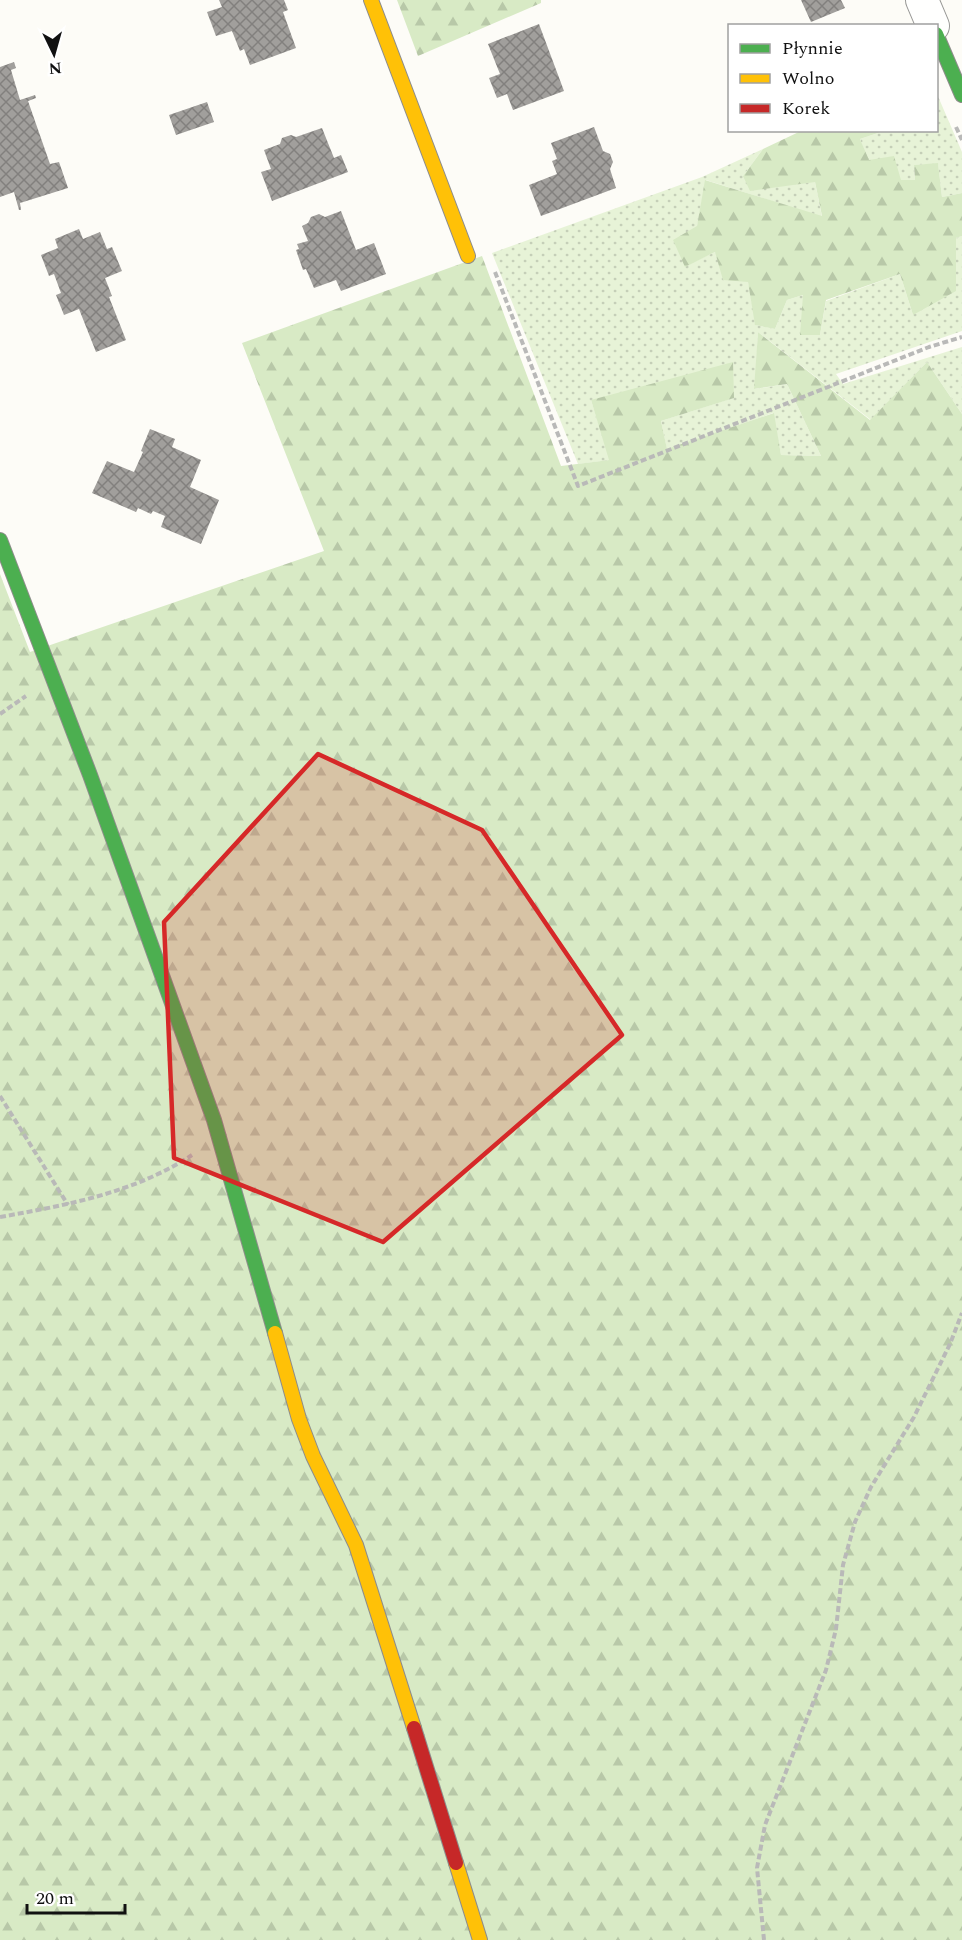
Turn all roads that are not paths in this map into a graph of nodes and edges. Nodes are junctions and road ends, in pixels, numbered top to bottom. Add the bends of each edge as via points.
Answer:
1 (371, 0) edge
2 (922, 0) edge
3 (932, 24) edge
4 (938, 39) edge
5 (962, 95) edge
6 (468, 256) dead end
7 (0, 540) edge
8 (480, 1940) edge

1 - 6 street
2 - 3 street
4 - 5 street
7 - 8 street via 90,775 214,1120 299,1419 356,1545

